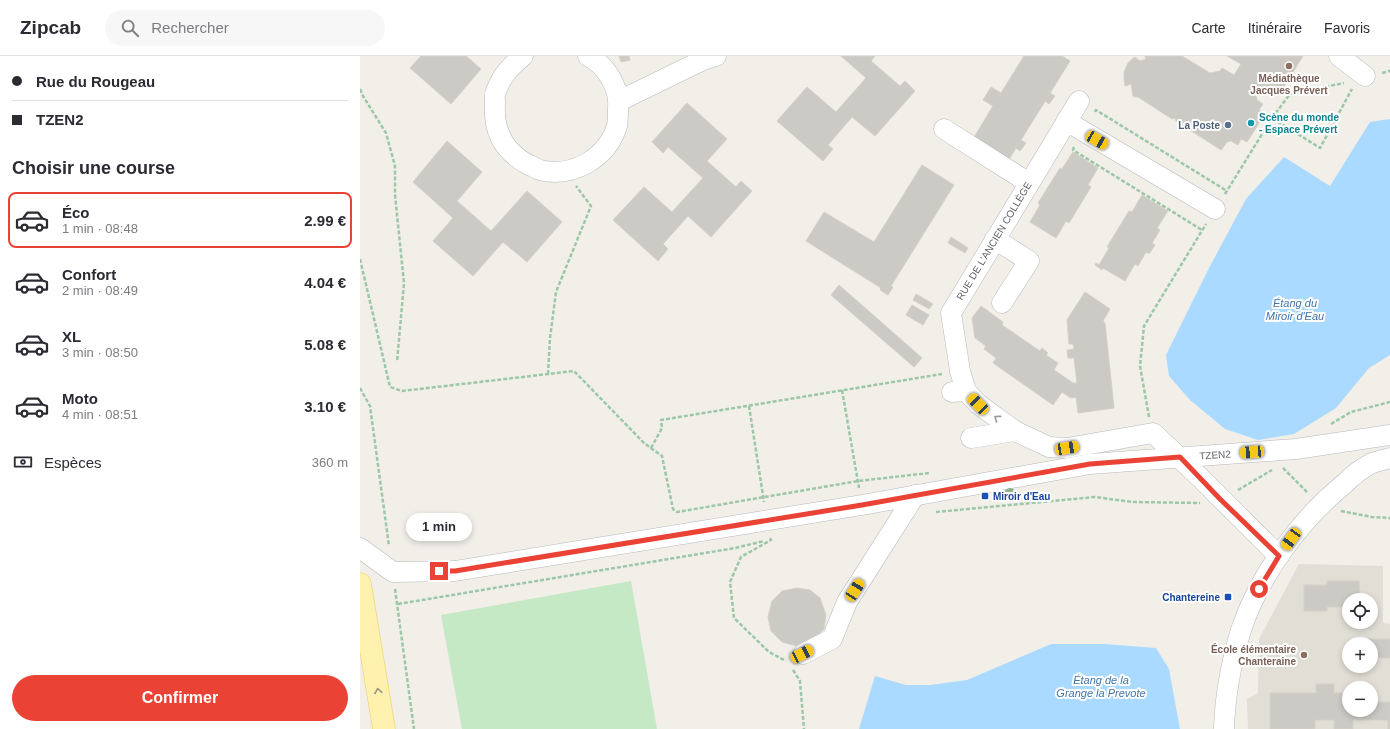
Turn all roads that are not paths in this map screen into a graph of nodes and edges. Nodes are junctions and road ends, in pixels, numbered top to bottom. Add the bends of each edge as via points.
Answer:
1 (523, 56) edge
2 (588, 56) edge
3 (716, 56) edge
4 (1339, 56) edge
5 (1360, 78) road end
6 (619, 101) junction
7 (1079, 101) dead end
8 (1066, 121) junction
9 (944, 129) dead end
10 (1029, 183) junction
11 (1215, 209) road end
12 (995, 239) junction
13 (1002, 303) dead end
14 (1015, 431) junction
15 (1390, 435) edge
16 (971, 438) dead end
17 (1180, 457) junction
18 (1390, 458) edge
19 (915, 495) junction
20 (360, 548) edge
21 (1279, 556) junction
22 (360, 584) edge
23 (794, 662) road end
24 (384, 729) edge
25 (1224, 729) edge

1 - 6 street via 506,71 495,93 494,117 501,140 518,159 540,170 564,172 588,164 606,148 617,126
2 - 6 street via 595,59 611,78
3 - 6 street
4 - 5 street
7 - 8 street, RUE DE L'ANCIEN COLLÈGE
8 - 10 street, RUE DE L'ANCIEN COLLÈGE
8 - 11 street
9 - 10 street
10 - 12 street, RUE DE L'ANCIEN COLLÈGE
12 - 13 street via 1029,261
14 -> 12 street, RUE DE L'ANCIEN COLLÈGE via 959,391 960,371 950,313
14 - 16 street
14 - 17 street via 1049,447 1067,448 1153,433
15 - 17 street, TZEN2 via 1296,449
17 - 19 street, TZEN2 via 1090,464
17 - 21 street
18 - 21 street via 1372,464 1330,495 1296,532
19 - 20 street, TZEN2 via 455,571 393,572
19 - 23 street via 847,602 832,639
21 - 25 street via 1241,629 1227,687
24 -> 22 main road

